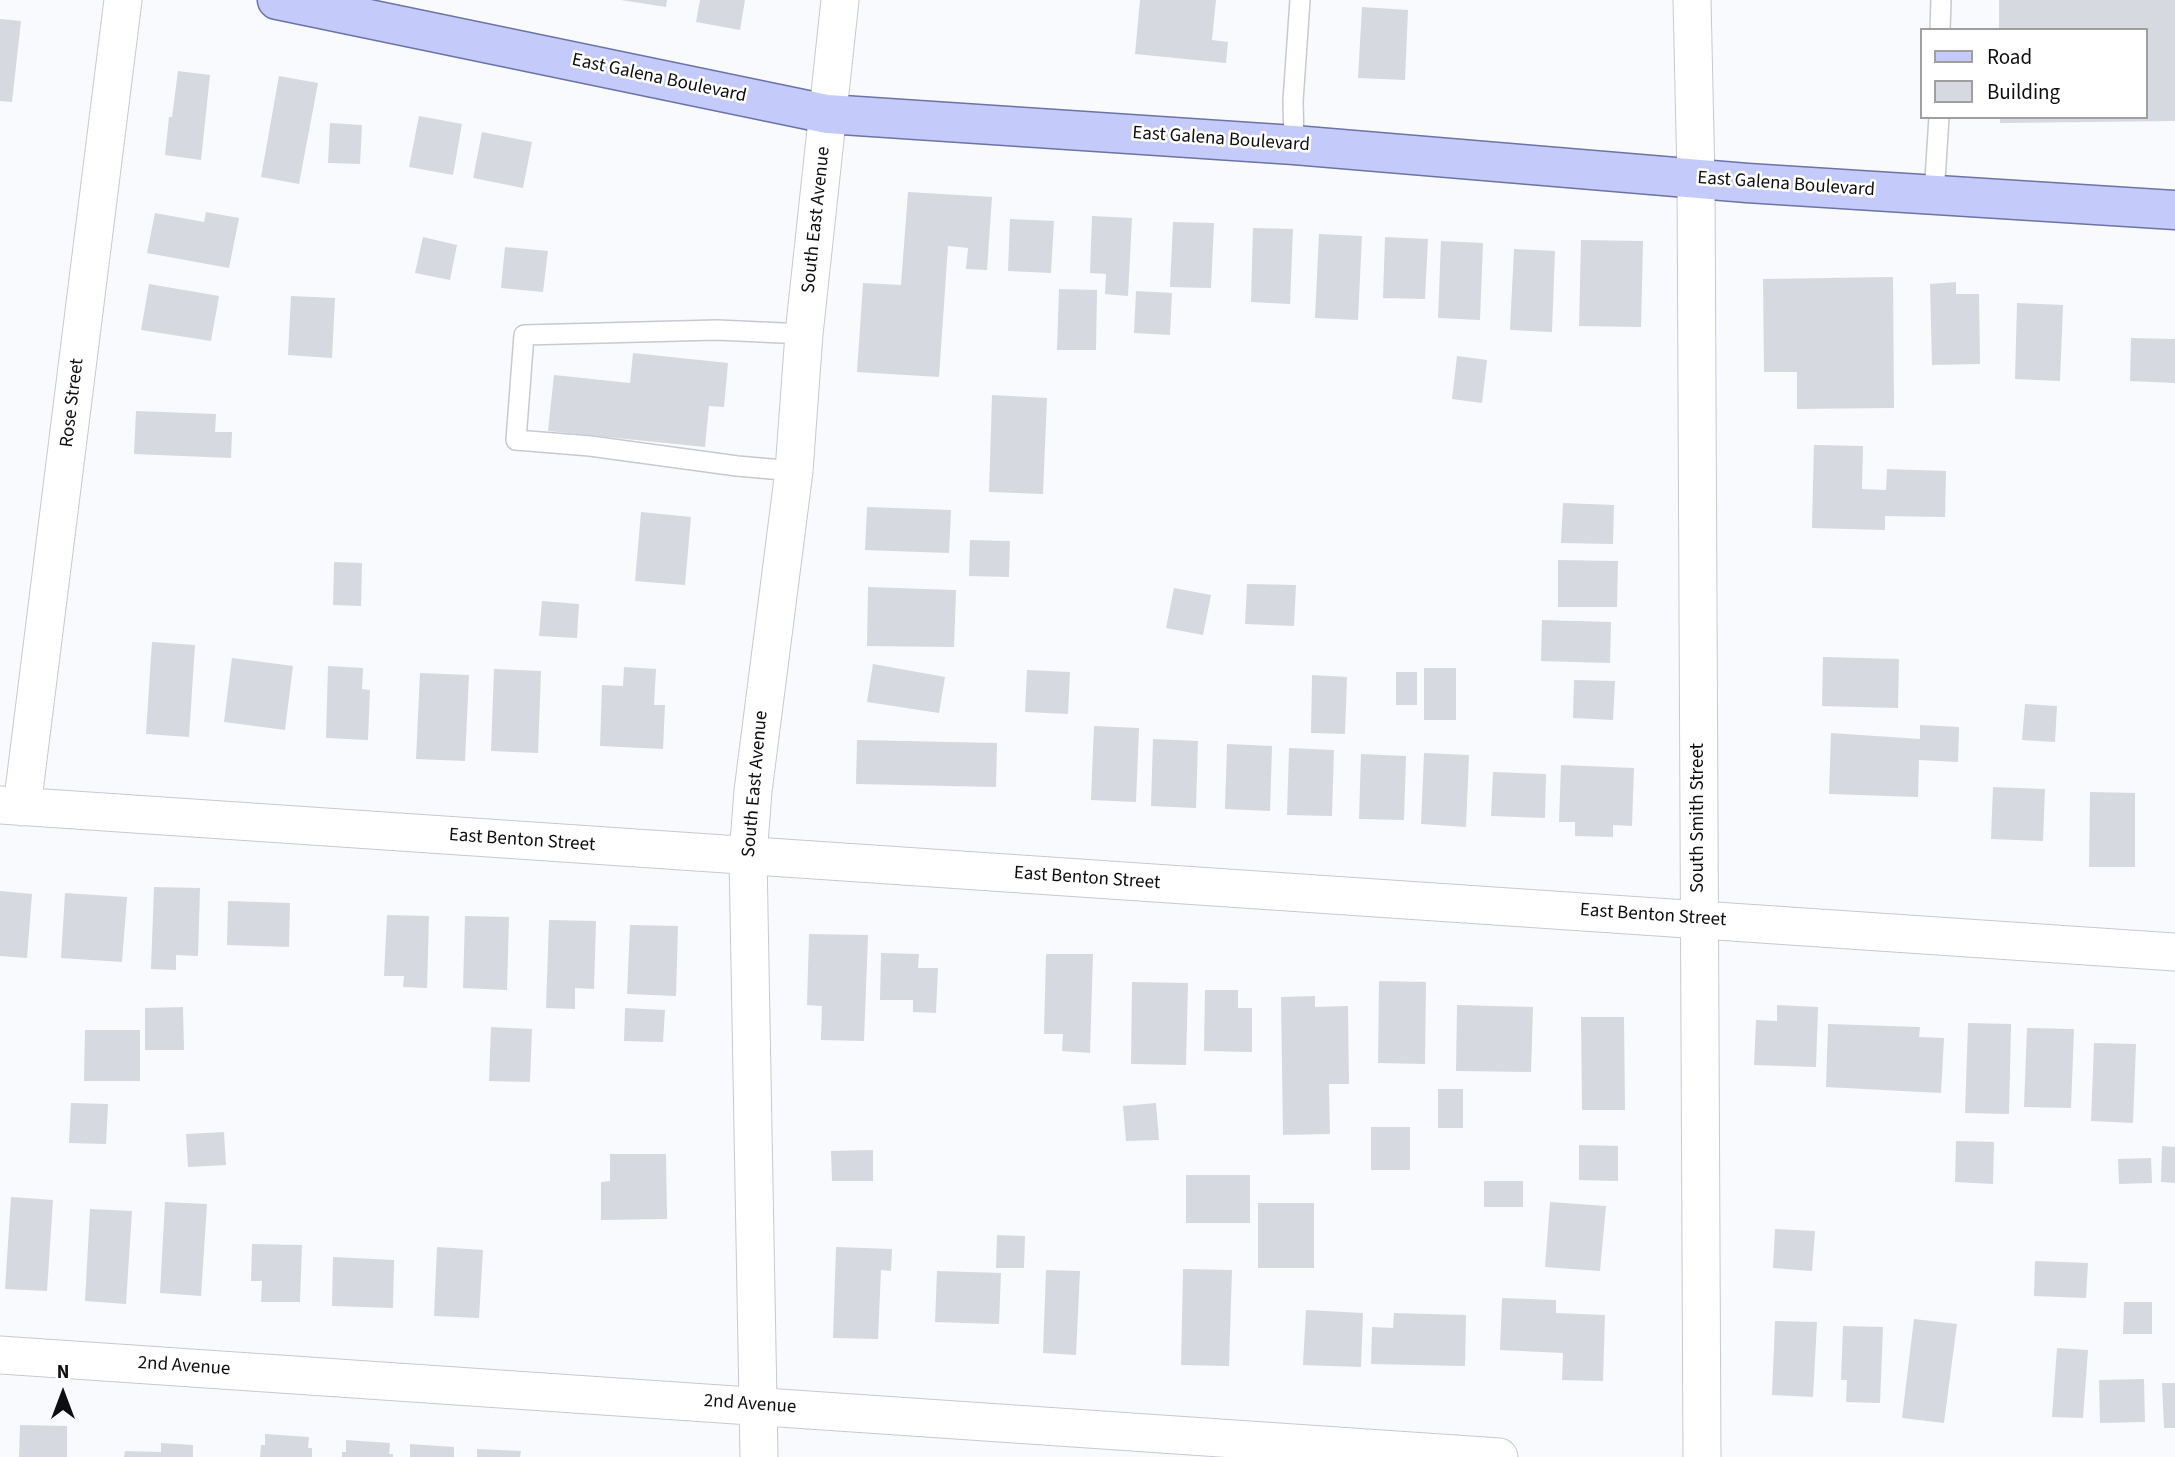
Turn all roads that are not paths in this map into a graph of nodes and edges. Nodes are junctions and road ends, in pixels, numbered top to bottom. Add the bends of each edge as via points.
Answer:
1 (123, 0) edge
2 (277, 0) edge
3 (840, 0) edge
4 (1300, 0) edge
5 (1692, 0) edge
6 (1941, 0) edge
7 (1940, 28) edge
8 (828, 114) junction
9 (1939, 119) edge
10 (1294, 145) junction
11 (1696, 179) junction
12 (1934, 195) junction
13 (2175, 210) edge
14 (804, 334) junction
15 (794, 471) junction
16 (11, 806) edge
17 (748, 856) junction
18 (1699, 919) junction
19 (2175, 952) edge
20 (0, 1355) edge
21 (757, 1405) junction
22 (759, 1457) edge
23 (1499, 1457) edge
24 (1702, 1457) edge

1 - 16 street, Rose Street
2 - 8 main road, East Galena Boulevard
3 - 8 street, South East Avenue
4 - 10 lane
5 - 11 street, South Smith Street
6 - 7 lane
8 - 10 main road, East Galena Boulevard
8 - 14 street, South East Avenue
9 - 12 lane
10 - 11 main road, East Galena Boulevard
11 - 12 main road, East Galena Boulevard
11 - 18 street, South Smith Street
12 - 13 main road, East Galena Boulevard
14 - 15 street, South East Avenue
14 - 15 lane via 717,330 524,335 516,440
15 - 17 street, South East Avenue
16 - 17 street, East Benton Street
17 - 18 street, East Benton Street
17 - 21 street, South East Avenue
18 - 19 street, East Benton Street
18 - 24 street, South Smith Street
20 - 21 street, 2nd Avenue
21 - 22 street, South East Avenue
21 - 23 street, 2nd Avenue

